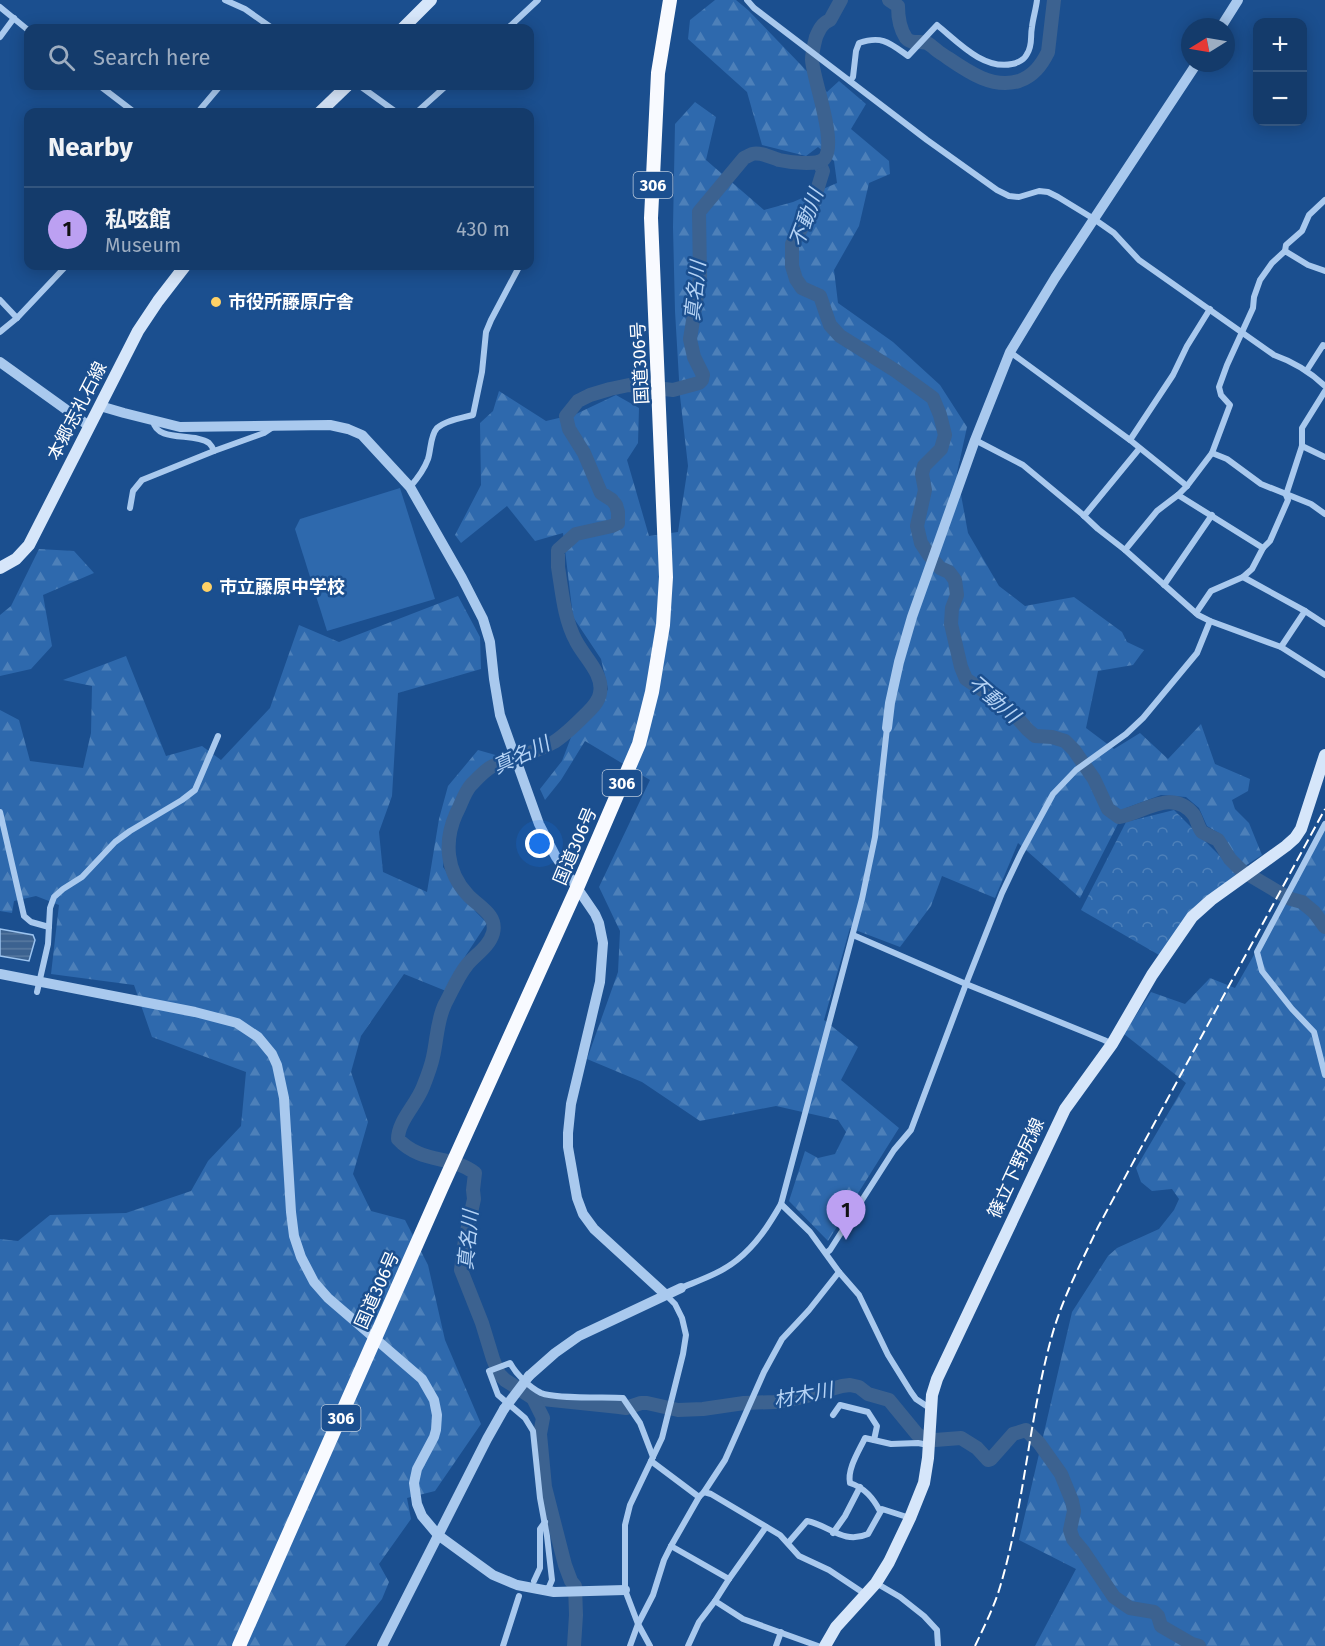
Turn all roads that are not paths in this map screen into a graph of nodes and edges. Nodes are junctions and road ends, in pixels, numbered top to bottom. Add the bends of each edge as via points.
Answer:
1 (225, 0) edge
2 (431, 0) edge
3 (538, 0) edge
4 (670, 0) edge
5 (747, 0) edge
6 (1037, 0) edge
7 (1238, 0) edge
8 (0, 7) edge
9 (14, 18) junction
10 (1227, 18) edge
11 (264, 24) edge
12 (407, 24) edge
13 (512, 24) edge
14 (24, 27) edge
15 (0, 37) edge
16 (1191, 72) edge
17 (850, 81) junction
18 (105, 90) edge
19 (217, 90) edge
20 (338, 90) edge
21 (366, 90) edge
22 (442, 90) edge
23 (129, 108) edge
24 (201, 108) edge
25 (323, 108) edge
26 (390, 108) edge
27 (421, 108) edge
28 (1325, 200) edge
29 (1094, 219) junction
30 (1285, 251) junction
31 (62, 270) edge
32 (182, 270) edge
33 (517, 270) edge
34 (1325, 271) edge
35 (0, 300) edge
36 (1210, 309) junction
37 (17, 318) junction
38 (0, 332) edge
39 (1242, 333) junction
40 (1325, 346) edge
41 (1010, 352) junction
42 (0, 362) edge
43 (1307, 370) junction
44 (1325, 386) edge
45 (1325, 391) edge
46 (100, 406) junction
47 (153, 421) junction
48 (90, 426) junction
49 (274, 426) junction
50 (975, 440) junction
51 (1130, 440) junction
52 (1302, 446) junction
53 (1139, 448) junction
54 (214, 451) junction
55 (1212, 453) junction
56 (1325, 457) edge
57 (1187, 486) junction
58 (410, 487) junction
59 (1178, 495) junction
60 (1286, 495) junction
61 (130, 508) dead end
62 (1325, 514) edge
63 (1212, 515) junction
64 (1084, 516) junction
65 (1263, 548) junction
66 (1125, 550) junction
67 (0, 568) edge
68 (1244, 577) junction
69 (1164, 585) junction
70 (1305, 610) junction
71 (1196, 613) junction
72 (1210, 621) junction
73 (1325, 624) edge
74 (1281, 647) junction
75 (1325, 675) edge
76 (887, 728) joint
77 (218, 736) dead end
78 (1325, 755) edge
79 (0, 812) edge
80 (1325, 824) edge
81 (577, 888) junction
82 (49, 927) junction
83 (853, 935) junction
84 (0, 974) edge
85 (966, 984) junction
86 (38, 987) junction
87 (1112, 1044) junction
88 (1325, 1075) edge
89 (781, 1204) junction
90 (825, 1253) junction
91 (838, 1272) junction
92 (681, 1288) joint
93 (666, 1295) junction
94 (376, 1339) junction
95 (931, 1410) junction
96 (833, 1415) dead end
97 (874, 1440) junction
98 (929, 1440) junction
99 (652, 1459) junction
100 (860, 1487) junction
101 (702, 1495) junction
102 (880, 1511) junction
103 (910, 1518) junction
104 (545, 1522) junction
105 (766, 1527) junction
106 (833, 1533) junction
107 (438, 1535) junction
108 (788, 1543) junction
109 (670, 1546) junction
110 (729, 1579) junction
111 (534, 1581) dead end
112 (876, 1583) junction
113 (625, 1590) junction
114 (542, 1591) junction
115 (865, 1594) junction
116 (519, 1596) dead end
117 (715, 1602) junction
118 (638, 1624) junction
119 (781, 1632) junction
120 (239, 1646) edge
121 (382, 1646) edge
122 (503, 1646) edge
123 (630, 1646) edge
124 (650, 1646) edge
125 (688, 1646) edge
126 (776, 1646) edge
127 (818, 1646) edge
128 (825, 1646) edge
129 (938, 1646) edge

1 - 11 street
2 - 12 main road
3 - 13 street
4 - 81 highway, 国道306号 / 306 via 658,73 651,218 666,577 663,625 639,744
5 - 17 street
6 - 17 street via 1032,41 1027,55 1017,63 1002,66 988,62 937,25 908,56 881,39 859,43
7 - 10 street
8 - 9 street
9 - 14 street
9 - 15 street
16 - 29 street
17 - 29 street via 997,190 1019,197 1048,192
18 - 23 street
19 - 24 street
20 - 25 main road
21 - 26 street
22 - 27 street
28 - 30 street via 1309,215 1302,231
29 - 36 street via 1114,233 1139,260
29 - 41 street
30 - 34 street via 1308,266
30 - 39 street via 1260,280
31 - 37 street
32 - 46 main road, 本郷志礼石線 via 138,331
33 - 58 street via 486,332 472,415 437,429 423,471
35 - 37 street
36 - 39 street
36 - 51 street
37 - 38 street
39 - 43 street via 1274,355
39 - 55 street via 1219,387 1230,405
40 - 43 street
41 - 50 street
41 - 51 street
42 - 48 street
43 - 44 street
45 - 52 street via 1302,428
46 - 47 street
46 - 48 main road, 本郷志礼石線
47 - 49 street via 180,427
47 - 54 street via 160,432 202,440
48 - 67 main road, 本郷志礼石線 via 29,545
49 - 54 street
49 - 58 street via 330,424 362,435
50 - 64 street via 1023,465
50 - 76 street via 912,617
51 - 53 street
52 - 56 street
52 - 60 street
53 - 57 street
53 - 64 street
54 - 61 street via 142,480 133,491
55 - 57 street
55 - 60 street
57 - 59 street
58 - 81 street via 483,619 500,715 512,751 539,824
59 - 63 street
59 - 66 street via 1157,511
60 - 62 street
60 - 65 street via 1288,500 1280,521
63 - 65 street
63 - 69 street
64 - 66 street
65 - 68 street
66 - 69 street
68 - 70 street
68 - 71 street via 1211,591
69 - 71 street
70 - 73 street
70 - 74 street
71 - 72 street
72 - 74 street
72 - 85 street via 1197,653 1164,694 1126,734 1080,767 1053,794 1002,893
74 - 75 street
76 - 83 street via 875,837
77 - 82 street via 195,790 130,831 82,877 63,888 50,908
78 - 87 main road, 篠立下野尻線 via 1295,838 1192,917
79 - 82 street via 24,916
80 - 88 street via 1257,952 1262,971 1314,1032
81 - 93 street via 595,914 603,944 600,982 571,1104 568,1133 577,1198 594,1229
81 - 94 highway, 国道306号 / 306
82 - 86 street
83 - 85 street
83 - 89 street
84 - 86 street
85 - 87 street
85 - 90 street via 911,1130
86 - 94 street via 195,1012 237,1023 258,1037 272,1054 282,1087 291,1212 301,1257 327,1298
87 - 95 main road, 篠立下野尻線 via 1065,1109 937,1379
89 - 90 street
89 - 92 street via 756,1242 736,1261
90 - 91 street
91 - 95 street via 859,1295 911,1392
91 - 101 street via 782,1340 725,1460
92 - 93 street
93 - 99 street via 682,1317 686,1335 662,1438
93 - 107 street, bridge via 579,1336 529,1376 504,1409
94 - 107 street via 422,1379 434,1400 436,1430 414,1483 419,1510
94 - 120 highway, 国道306号 / 306
95 - 98 main road, 篠立下野尻線
96 - 97 street via 840,1405 868,1413 877,1426
97 - 98 street via 891,1444
97 - 100 street via 865,1437 850,1472 850,1483
98 - 103 main road, 篠立下野尻線 via 924,1483
99 - 101 street
99 - 104 street via 640,1423 623,1398 542,1393 510,1363 492,1369 489,1371 498,1395 533,1431
99 - 113 street via 630,1505 625,1526
100 - 102 street
100 - 106 street
101 - 105 street via 711,1494
101 - 109 street
102 - 103 street
102 - 106 street via 864,1536
103 - 112 main road, 篠立下野尻線
104 - 111 street via 540,1529 540,1568
104 - 114 street via 552,1580
105 - 108 street
105 - 110 street
106 - 108 street via 807,1521
107 - 114 street via 494,1575
107 - 121 street
108 - 115 street via 800,1556
109 - 110 street
109 - 118 street
110 - 117 street
112 - 115 main road, 篠立下野尻線
112 - 129 street via 924,1616 937,1630
113 - 114 street
113 - 118 street
115 - 128 main road, 篠立下野尻線
116 - 122 street
117 - 119 street via 743,1619
117 - 125 street via 699,1622
118 - 123 street
118 - 124 street
119 - 126 street
119 - 127 street

